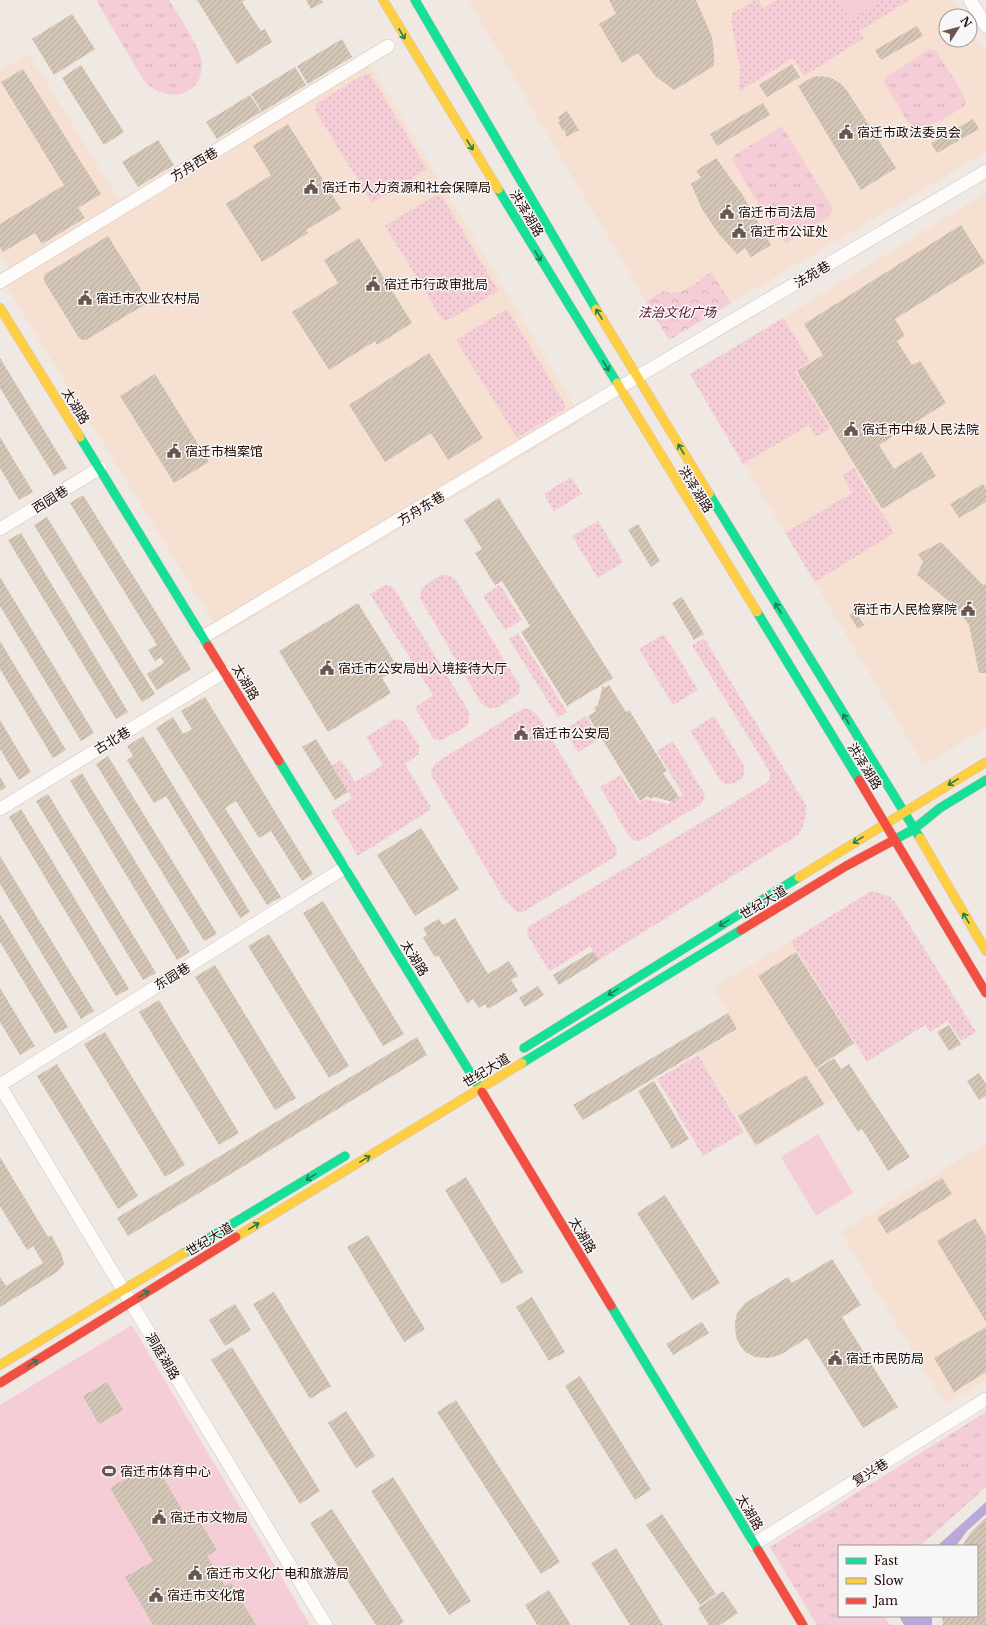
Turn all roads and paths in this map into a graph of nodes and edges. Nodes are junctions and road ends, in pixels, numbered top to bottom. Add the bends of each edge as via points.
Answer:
1 (382, 0) edge
2 (415, 0) edge
3 (970, 0) edge
4 (986, 26) edge
5 (443, 29) dead end
6 (388, 46) dead end
7 (500, 145) junction
8 (986, 171) edge
9 (0, 282) edge
10 (0, 308) edge
11 (637, 377) junction
12 (619, 388) junction
13 (100, 468) junction
14 (0, 529) edge
15 (754, 610) junction
16 (754, 628) dead end
17 (203, 638) junction
18 (224, 672) junction
19 (986, 762) edge
20 (986, 780) edge
21 (0, 808) edge
22 (902, 812) junction
23 (885, 823) junction
24 (873, 825) junction
25 (914, 829) junction
26 (895, 840) junction
27 (885, 845) junction
28 (344, 868) junction
29 (986, 951) edge
30 (986, 993) edge
31 (515, 1053) dead end
32 (0, 1086) edge
33 (480, 1088) junction
34 (353, 1152) dead end
35 (123, 1290) junction
36 (130, 1302) junction
37 (0, 1365) edge
38 (0, 1383) edge
39 (986, 1399) edge
40 (754, 1544) junction
41 (326, 1625) edge
42 (803, 1625) edge

1 -> 12 street, 洪泽湖路
2 - 7 street, 洪泽湖路
3 - 4 street
5 - 7 street
6 - 9 street, 方舟西巷
11 -> 7 street, 洪泽湖路
8 - 11 street, 法苑巷
10 - 13 street, 太湖路
11 - 12 street, 方舟东巷
22 -> 11 street, 洪泽湖路
12 - 15 street, 洪泽湖路
12 - 17 street, 方舟东巷
13 - 14 street, 西园巷
13 - 17 street, 太湖路
15 - 16 street
15 - 23 street, 洪泽湖路
17 - 18 street, 太湖路
18 - 21 street, 古北巷
18 - 28 street, 太湖路
19 -> 22 street, 世纪大道
20 - 25 street, 世纪大道 via 940,808
22 - 23 street, 世纪大道
22 - 25 street, 洪泽湖路
23 - 24 street, 世纪大道
23 - 26 street, 洪泽湖路
24 - 27 street
24 -> 31 street, 世纪大道
25 - 26 street, 世纪大道
29 -> 25 street, 洪泽湖路
26 - 27 street, 世纪大道
26 - 30 street, 洪泽湖路
27 - 33 street, 世纪大道 via 846,866
28 - 32 street, 东园巷
28 - 33 street, 太湖路
32 - 35 street, 洞庭湖路
36 -> 33 street, 世纪大道
33 - 40 street, 太湖路
34 -> 35 street, 世纪大道
35 - 36 street, 洞庭湖路
35 - 37 street, 世纪大道
38 -> 36 street, 世纪大道
36 - 41 street, 洞庭湖路
39 - 40 street, 复兴巷
40 - 42 street, 太湖路

